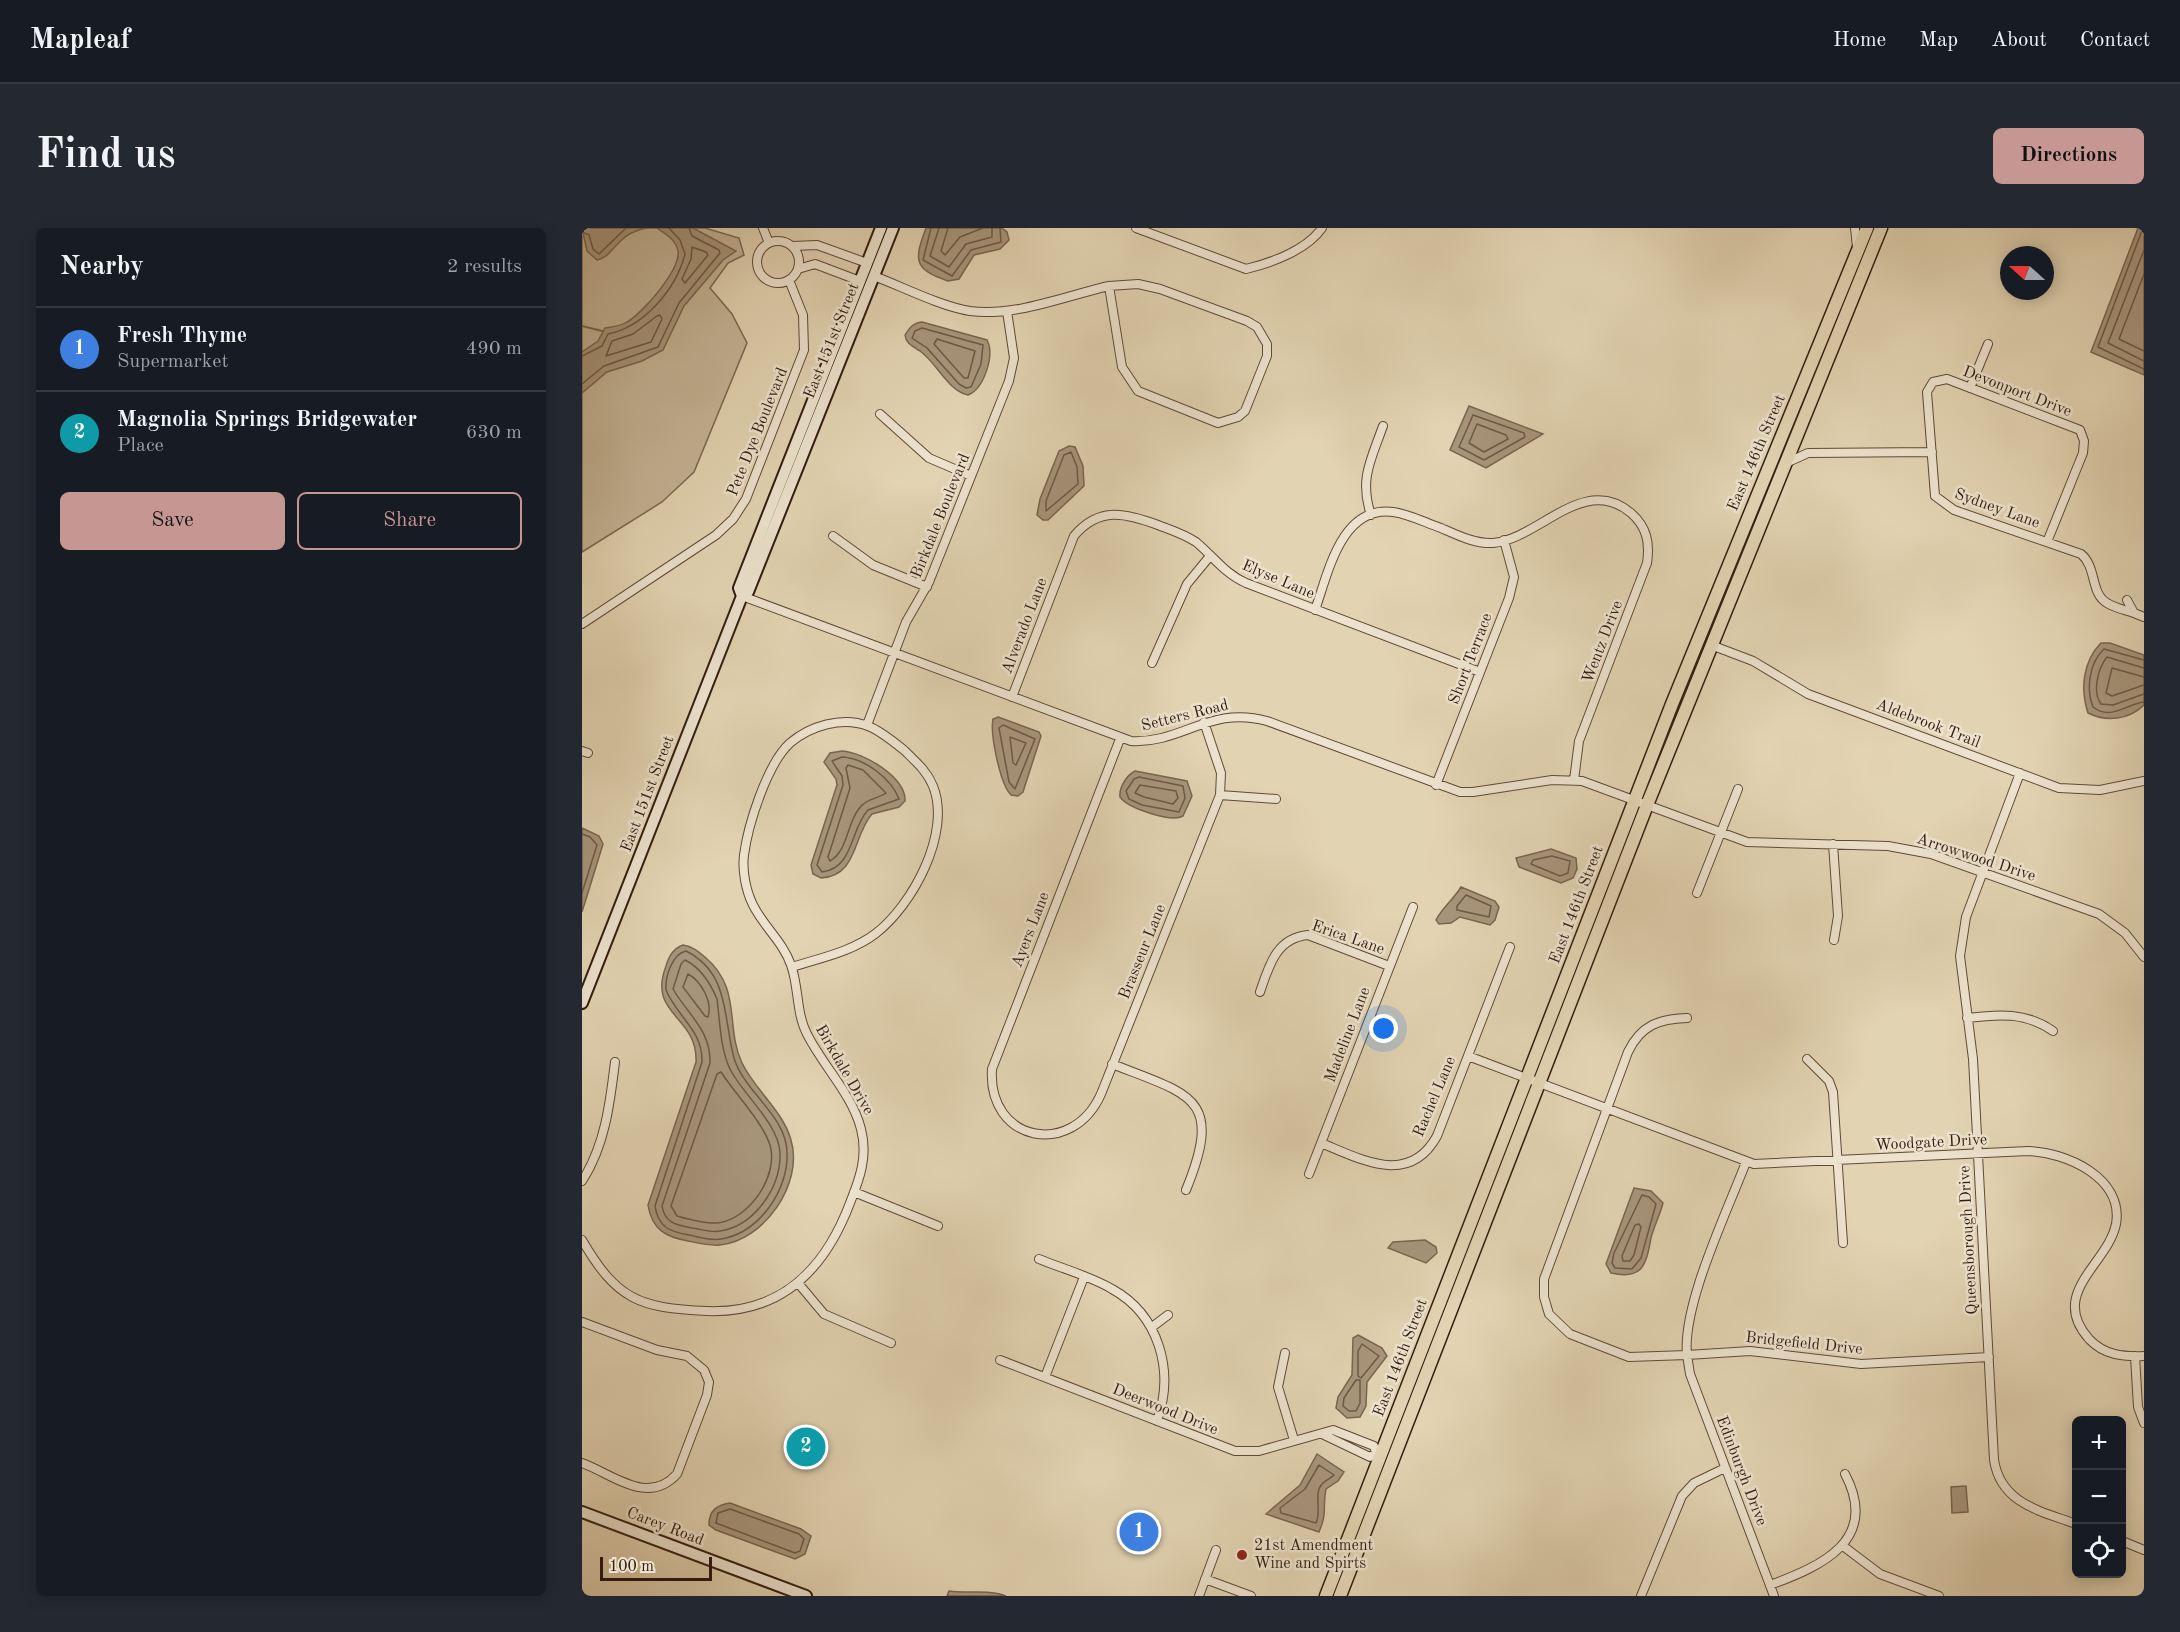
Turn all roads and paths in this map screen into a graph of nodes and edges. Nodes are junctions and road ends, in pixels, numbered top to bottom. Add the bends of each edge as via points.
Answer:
1 (763, 228) edge
2 (881, 228) edge
3 (893, 228) edge
4 (1136, 228) edge
5 (1322, 228) edge
6 (1855, 228) edge
7 (1867, 228) edge
8 (1881, 228) edge
9 (769, 243) junction
10 (793, 246) junction
11 (1857, 251) junction
12 (867, 263) junction
13 (798, 269) junction
14 (874, 276) junction
15 (789, 280) junction
16 (860, 281) junction
17 (1109, 286) junction
18 (1007, 311) junction
19 (1988, 344) dead end
20 (1933, 382) joint
21 (1970, 388) junction
22 (880, 414) dead end
23 (1383, 426) dead end
24 (1794, 442) junction
25 (1932, 452) junction
26 (1808, 453) junction
27 (1785, 464) junction
28 (972, 476) junction
29 (1371, 515) junction
30 (833, 536) dead end
31 (1504, 540) junction
32 (2047, 542) junction
33 (1210, 556) junction
34 (1063, 564) joint
35 (927, 587) junction
36 (742, 596) junction
37 (2127, 600) dead end
38 (1315, 610) junction
39 (2134, 613) junction
40 (2144, 617) edge
41 (582, 624) edge
42 (1712, 645) junction
43 (895, 653) junction
44 (1152, 663) dead end
45 (1480, 672) junction
46 (1012, 697) junction
47 (1204, 722) junction
48 (867, 725) junction
49 (1120, 739) junction
50 (2020, 773) junction
51 (1574, 780) junction
52 (2144, 781) edge
53 (1436, 785) junction
54 (1738, 789) dead end
55 (1220, 795) junction
56 (1276, 799) dead end
57 (1641, 803) junction
58 (1720, 834) junction
59 (1833, 844) junction
60 (1983, 872) junction
61 (1697, 893) dead end
62 (1413, 907) dead end
63 (1834, 940) dead end
64 (1510, 947) dead end
65 (2144, 957) edge
66 (1389, 966) junction
67 (792, 967) junction
68 (1260, 992) dead end
69 (582, 1003) edge
70 (1687, 1018) dead end
71 (1967, 1018) junction
72 (2053, 1031) dead end
73 (1467, 1056) junction
74 (1807, 1059) dead end
75 (615, 1062) dead end
76 (1112, 1064) junction
77 (1534, 1082) junction
78 (1606, 1110) junction
79 (1018, 1126) joint
80 (1321, 1143) junction
81 (1978, 1153) junction
82 (1838, 1161) junction
83 (1746, 1162) junction
84 (1309, 1174) dead end
85 (582, 1181) edge
86 (1186, 1190) dead end
87 (854, 1192) junction
88 (938, 1226) dead end
89 (582, 1241) edge
90 (1843, 1243) dead end
91 (1039, 1259) dead end
92 (1084, 1277) junction
93 (798, 1283) junction
94 (1168, 1315) dead end
95 (582, 1322) edge
96 (1152, 1327) junction
97 (891, 1343) dead end
98 (1285, 1353) dead end
99 (1687, 1355) junction
100 (2135, 1356) junction
101 (2144, 1356) edge
102 (1989, 1357) junction
103 (1000, 1360) dead end
104 (1045, 1377) junction
105 (1157, 1421) junction
106 (2144, 1423) edge
107 (1294, 1440) junction
108 (1378, 1454) junction
109 (1393, 1460) junction
110 (582, 1463) edge
111 (1725, 1468) junction
112 (1845, 1474) dead end
113 (582, 1512) edge
114 (2072, 1522) edge
115 (2126, 1543) edge
116 (1843, 1546) junction
117 (1216, 1550) dead end
118 (2144, 1550) edge
119 (1205, 1579) junction
120 (1770, 1585) junction
121 (806, 1596) edge
122 (1199, 1596) edge
123 (1251, 1596) edge
124 (1326, 1596) edge
125 (1340, 1596) edge
126 (1641, 1596) edge
127 (1774, 1596) edge
128 (1939, 1596) edge

1 - 9 street
2 - 12 street, East 151st Street
3 - 14 street, East 151st Street
4 - 5 street via 1246,268 1262,265 1304,245
6 - 11 street
7 - 11 main road, East 146th Street
8 - 24 main road, East 146th Street
9 - 10 street via 779,240
9 - 15 street via 758,258 760,271 776,282
10 - 12 street via 824,246
10 - 13 street via 799,257
11 - 57 main road, East 146th Street
12 - 16 street, East 151st Street
13 - 15 street
13 - 16 street via 815,264
14 - 18 street via 959,309
14 - 36 street, East 151st Street via 748,592
15 - 41 street, Pete Dye Boulevard via 803,315 804,350 743,504 716,535
16 - 36 street, East 151st Street via 739,588
17 - 17 street via 1138,284 1160,289 1257,327 1267,344 1268,356 1245,411 1218,423 1138,391 1122,367
17 - 18 street
18 - 28 street, Birkdale Boulevard via 1013,368
19 - 21 street
20 - 21 street, Devonport Drive via 1947,379
20 - 25 street, Sydney Lane via 1927,392
21 - 32 street, Devonport Drive via 2080,430 2083,453
22 - 28 street via 929,458
23 - 29 street via 1365,479
24 - 26 street
24 - 27 main road, East 146th Street
25 - 26 street
25 - 32 street, Sydney Lane via 1935,496 1939,501 1954,510
26 - 27 street
27 - 42 main road, East 146th Street
28 - 35 street, Birkdale Boulevard
29 - 31 street via 1393,512 1481,542
29 - 38 street via 1344,535
30 - 35 street via 873,565
31 - 45 street, Short Terrace via 1512,563 1512,587
31 - 51 street, Wentz Drive via 1591,501 1613,503 1635,516 1648,541 1647,563 1579,741
32 - 39 street, Sydney Lane via 2087,559 2105,602
33 - 34 street, Elyse Lane via 1181,533 1130,514 1113,513 1095,518 1080,529
33 - 38 street, Elyse Lane via 1240,581
33 - 44 street via 1182,594
34 - 46 street, Alverado Lane
35 - 43 street, Birkdale Boulevard via 909,616
36 - 43 street, Setters Road
36 - 69 street, East 151st Street
37 - 39 street
38 - 45 street, Elyse Lane
39 - 40 street, Sydney Lane
42 - 50 street, Aldebrook Trail via 1753,661 1808,694
42 - 57 main road, East 146th Street
43 - 46 street, Setters Road
43 - 48 street, Birkdale Boulevard
45 - 53 street, Short Terrace
46 - 49 street, Setters Road
47 - 49 street, Setters Road via 1156,740
47 - 53 street, Setters Road via 1237,717 1267,721
47 - 55 street, Brasseur Lane via 1221,773
48 - 67 street, Birkdale Drive via 832,723 808,730 790,743 770,772 750,830 743,868 749,894
48 - 67 street via 898,745 928,777 936,797 936,832 914,888 888,923 860,943
49 - 79 street, Ayers Lane via 992,1069 995,1099
50 - 52 street, Aldebrook Trail via 2059,788 2084,791
50 - 60 street, Queensborough Drive
51 - 53 street, Setters Road via 1473,792
51 - 57 street, Setters Road via 1592,783
54 - 58 street
55 - 56 street
55 - 76 street, Brasseur Lane
57 - 58 street, Arrowwood Drive
57 - 77 main road, East 146th Street
58 - 59 street, Arrowwood Drive via 1770,845
58 - 61 street
59 - 60 street, Arrowwood Drive via 1915,851
59 - 63 street via 1839,916
60 - 65 street, Arrowwood Drive via 2099,914 2125,933
60 - 71 street, Queensborough Drive via 1966,916 1960,948
62 - 66 street, Madeline Lane
64 - 73 street, Rachel Lane
66 - 68 street, Erica Lane via 1308,935 1299,936 1277,951
66 - 80 street, Madeline Lane
67 - 87 street, Birkdale Drive via 805,1030 858,1119 864,1139 864,1159
70 - 78 street, Bridgefield Drive via 1658,1021 1639,1034
71 - 72 street via 2023,1016
71 - 81 street, Queensborough Drive
73 - 77 street, Woodgate Drive
73 - 80 street, Rachel Lane via 1437,1136 1415,1159 1397,1166 1380,1165
74 - 82 street via 1829,1081 1833,1092
75 - 85 street via 605,1129
76 - 79 street, Brasseur Lane via 1095,1107 1080,1124 1053,1134 1033,1133
76 - 86 street via 1174,1088 1196,1108 1204,1136
77 - 78 street, Woodgate Drive
77 - 108 main road, East 146th Street
77 - 109 main road, East 146th Street
78 - 83 street, Woodgate Drive
78 - 99 street, Bridgefield Drive via 1546,1271 1546,1306 1554,1321 1570,1334 1629,1357
80 - 84 street, Madeline Lane
81 - 82 street, Woodgate Drive
81 - 100 street, Woodgate Drive via 2041,1152 2088,1170 2105,1183 2115,1204 2115,1225 2079,1287 2077,1314 2083,1331 2100,1348 2116,1355
81 - 102 street, Queensborough Drive
82 - 83 street, Woodgate Drive via 1765,1165
82 - 90 street
83 - 99 street, Edinburgh Drive via 1692,1305 1686,1332
87 - 88 street
87 - 93 street, Birkdale Drive via 831,1245
89 - 93 street, Birkdale Drive via 615,1286 650,1305 698,1311 734,1309 777,1297
91 - 92 street
92 - 96 street via 1127,1299
92 - 104 street
93 - 97 street via 824,1314
94 - 96 street
95 - 110 street via 657,1350 687,1356 704,1370 709,1382 708,1395 677,1474 668,1484 656,1489 635,1488
96 - 105 street via 1165,1379
98 - 107 street via 1278,1387
99 - 102 street, Bridgefield Drive via 1750,1351 1861,1364
99 - 111 street, Edinburgh Drive via 1690,1374
100 - 101 street, Woodgate Drive
100 - 106 street via 2138,1407
102 - 114 street, Queensborough Drive via 1999,1479 2018,1501
103 - 104 street, Deerwood Drive
104 - 105 street, Deerwood Drive
105 - 107 street, Deerwood Drive via 1241,1452
107 - 108 street, Deerwood Drive via 1324,1434 1370,1456
108 - 109 street
108 - 124 main road, East 146th Street
109 - 125 main road, East 146th Street
111 - 120 street, Edinburgh Drive
111 - 126 street via 1694,1483 1682,1496
112 - 116 street via 1856,1510 1852,1530
113 - 121 street, Carey Road
115 - 118 street
116 - 120 street via 1819,1564
116 - 128 street via 1874,1571
117 - 119 street
119 - 122 street
119 - 123 street
120 - 127 street, Edinburgh Drive

